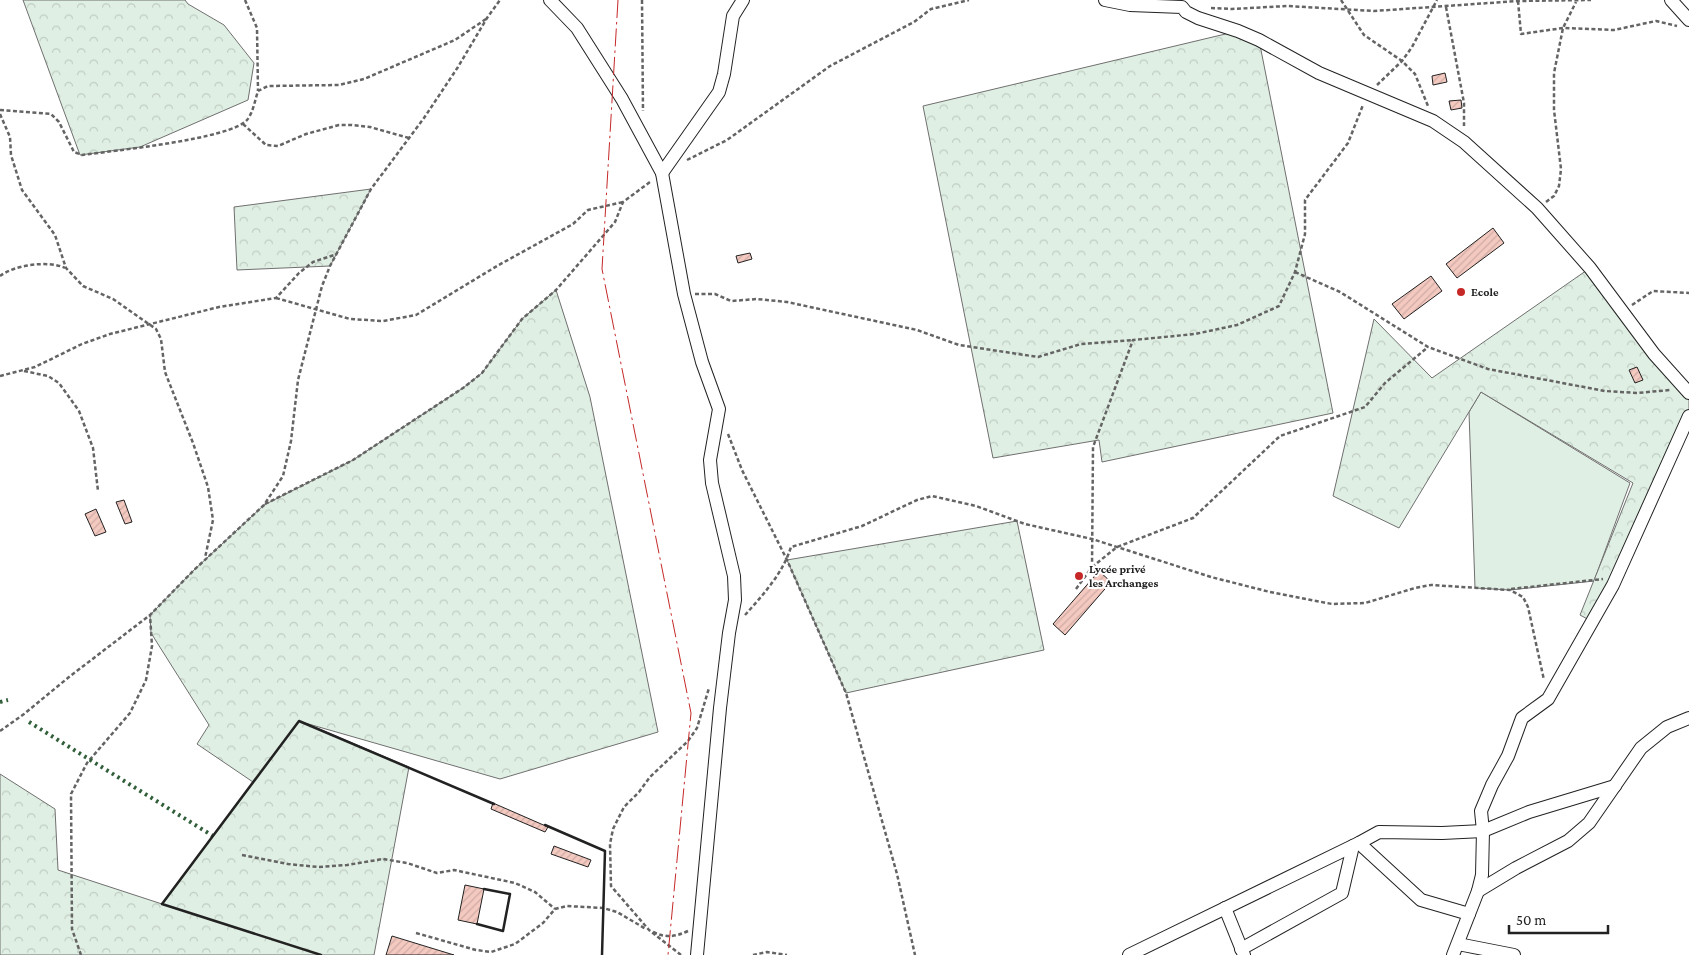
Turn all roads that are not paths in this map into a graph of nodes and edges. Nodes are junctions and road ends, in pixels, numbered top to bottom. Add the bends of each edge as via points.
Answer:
1 (550, 0) edge
2 (743, 0) edge
3 (1106, 0) edge
4 (1671, 0) edge
5 (1685, 24) edge
6 (662, 173) junction
7 (1687, 391) edge
8 (1689, 416) edge
9 (1689, 718) edge
10 (1615, 786) junction
11 (1483, 831) junction
12 (1356, 845) junction
13 (1478, 891) junction
14 (1225, 908) junction
15 (1469, 914) junction
16 (1154, 949) edge
17 (1456, 949) edge
18 (1243, 952) edge
19 (697, 955) edge
20 (1129, 955) edge
21 (1514, 955) edge

1 - 6 street via 577,28 622,99
2 - 6 street via 733,16 719,92
3 - 7 street via 1130,5 1182,7 1191,15 1259,40 1319,73 1433,121 1464,142 1537,208 1590,268 1654,354
4 - 5 street
6 - 19 street via 684,294 702,362 719,409 710,460 712,483 734,576 735,600
8 - 11 street via 1617,577 1548,699 1522,718 1508,756 1481,811
9 - 10 street via 1667,727 1641,748
10 - 11 street via 1529,812
10 - 13 street via 1589,823 1568,841
11 - 12 street via 1379,832
11 - 13 street via 1482,874
12 - 14 street
12 - 15 street via 1421,900
12 - 18 street via 1342,893
13 - 15 street
14 - 16 street
14 - 18 street
15 - 17 street
16 - 20 street
17 - 21 street

